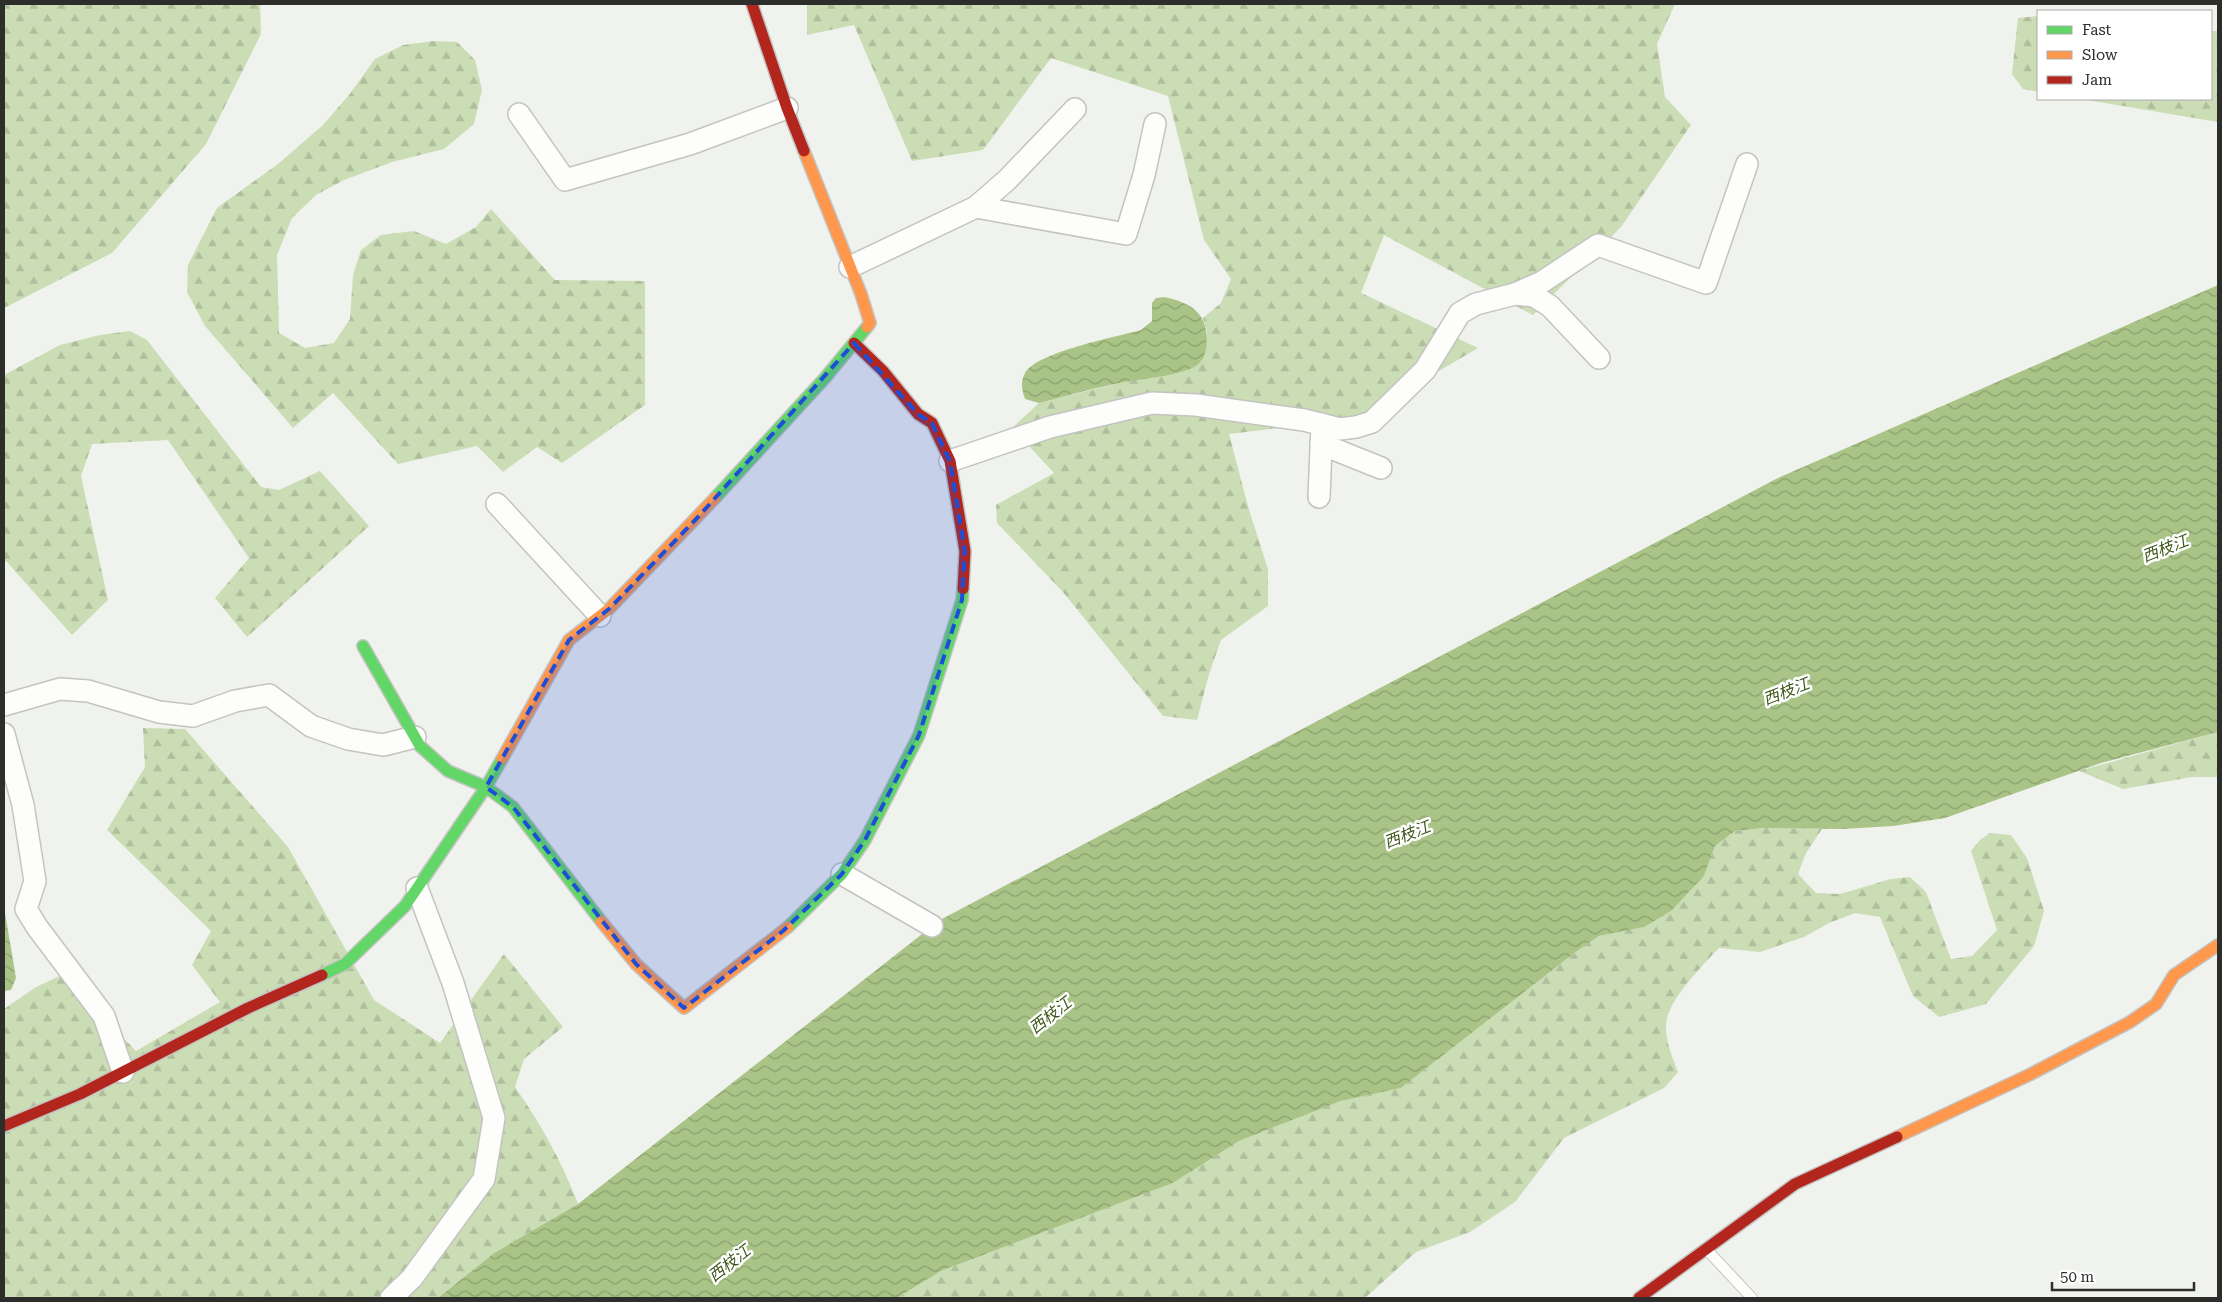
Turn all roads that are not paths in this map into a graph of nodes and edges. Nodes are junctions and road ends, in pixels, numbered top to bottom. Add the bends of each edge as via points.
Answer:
1 (752, 4) edge
2 (787, 108) junction
3 (1076, 109) dead end
4 (519, 114) dead end
5 (1155, 124) dead end
6 (1747, 164) dead end
7 (976, 207) junction
8 (850, 267) junction
9 (1515, 294) junction
10 (854, 344) junction
11 (1599, 358) dead end
12 (1322, 434) junction
13 (950, 461) junction
14 (1381, 468) dead end
15 (1319, 497) dead end
16 (497, 504) dead end
17 (600, 616) junction
18 (363, 646) dead end
19 (4, 705) edge
20 (4, 734) edge
21 (415, 738) junction
22 (486, 787) junction
23 (842, 874) junction
24 (417, 888) junction
25 (932, 926) dead end
26 (2218, 945) edge
27 (123, 1072) junction
28 (4, 1126) edge
29 (1707, 1249) junction
30 (391, 1298) edge
31 (1640, 1298) edge
32 (1752, 1298) edge

1 - 2 street
2 - 4 street via 690,144 565,180
2 - 8 street
3 - 7 street
5 - 7 street via 1126,234
6 - 9 street via 1706,283 1598,245 1542,282
7 - 8 street
8 - 10 street via 870,323
9 - 11 street via 1534,296 1550,306
9 - 12 street via 1476,304 1460,313 1424,370 1372,422
10 - 13 street via 883,371 918,414 932,423
10 - 17 street via 699,516
12 - 13 street via 1304,420 1196,405 1152,403 1050,427
12 - 14 street
12 - 15 street
13 - 23 street via 965,551 962,600 919,735 865,840
16 - 17 street
17 - 22 street via 569,640
18 - 21 street
19 - 21 street via 60,690 88,691 159,712 193,716 235,700 269,695 311,726 348,739 384,745
20 - 27 street via 24,805 35,881 26,909 104,1016
21 - 22 street via 448,771
22 - 23 street via 513,807 573,888 636,964 684,1008 783,931
22 - 24 street
23 - 25 street
24 - 27 street via 405,906 345,964 248,1008
24 - 30 street via 453,983 494,1118 484,1178 412,1278
26 - 29 street via 2174,975 2156,1004 2130,1022 2031,1074 1794,1184
27 - 28 street
29 - 31 street
29 - 32 lane

